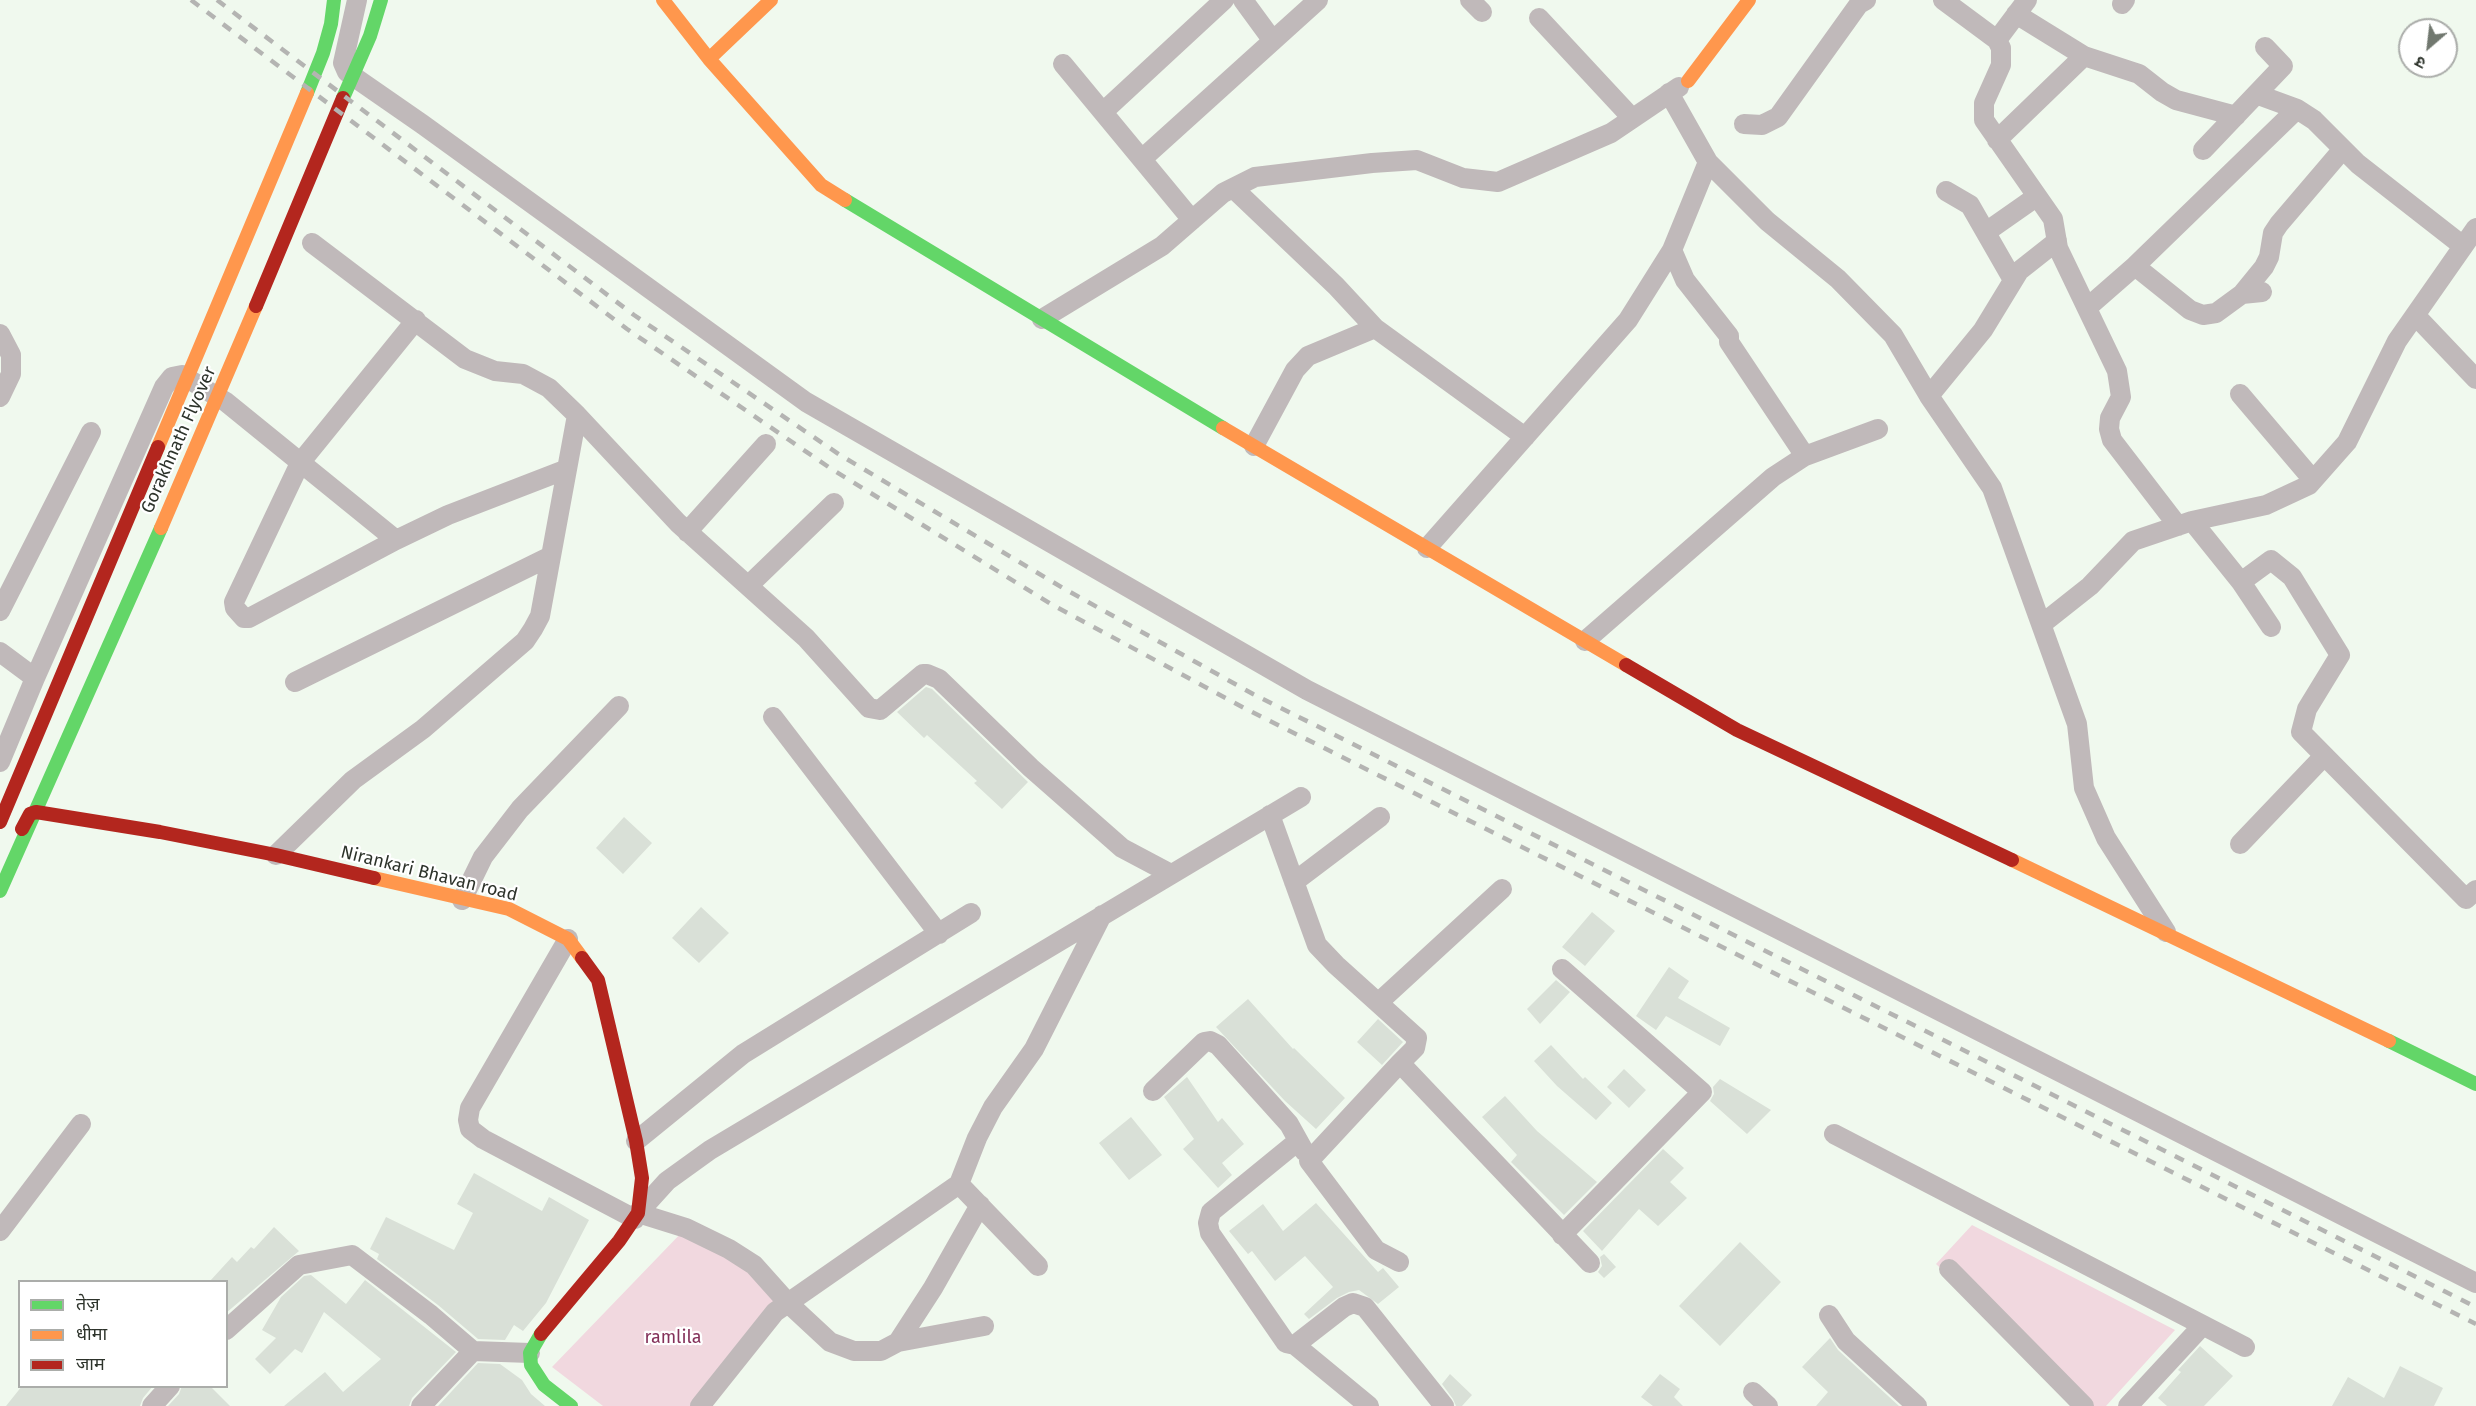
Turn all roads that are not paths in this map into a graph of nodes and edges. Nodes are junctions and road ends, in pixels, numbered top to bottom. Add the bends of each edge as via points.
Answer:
1 (334, 0) edge
2 (357, 0) edge
3 (381, 0) edge
4 (663, 0) edge
5 (771, 0) edge
6 (1224, 0) edge
7 (1243, 0) edge
8 (1318, 0) edge
9 (1749, 0) edge
10 (1866, 0) edge
11 (1878, 0) edge
12 (1883, 0) edge
13 (1943, 0) edge
14 (2022, 7) edge
15 (1539, 18) dead end
16 (1996, 40) junction
17 (1273, 41) junction
18 (2265, 47) dead end
19 (2084, 56) junction
20 (709, 58) junction
21 (1063, 64) dead end
22 (1688, 81) joint
23 (1669, 93) junction
24 (2256, 94) junction
25 (2297, 109) junction
26 (1103, 112) junction
27 (2236, 116) junction
28 (1632, 118) junction
29 (1744, 124) dead end
30 (1997, 140) junction
31 (2343, 149) junction
32 (2203, 150) dead end
33 (1142, 159) junction
34 (1708, 162) junction
35 (1233, 188) junction
36 (1946, 191) dead end
37 (2036, 197) junction
38 (1192, 220) junction
39 (1986, 232) junction
40 (2472, 234) edge
41 (2057, 241) junction
42 (312, 243) dead end
43 (1672, 250) junction
44 (2134, 266) junction
45 (2013, 280) junction
46 (2262, 292) dead end
47 (2242, 294) junction
48 (2088, 307) junction
49 (2415, 315) junction
50 (1042, 319) junction
51 (416, 320) junction
52 (1375, 328) junction
53 (0, 334) edge
54 (2476, 379) edge
55 (2240, 394) dead end
56 (1929, 396) junction
57 (0, 397) edge
58 (577, 415) junction
59 (1878, 429) dead end
60 (91, 432) dead end
61 (1525, 436) junction
62 (766, 444) dead end
63 (1254, 446) junction
64 (1805, 456) junction
65 (300, 463) junction
66 (567, 469) junction
67 (2313, 480) junction
68 (834, 503) dead end
69 (2185, 524) junction
70 (687, 532) junction
71 (396, 540) junction
72 (1427, 548) junction
73 (551, 556) junction
74 (2241, 582) junction
75 (748, 586) junction
76 (0, 611) edge
77 (2042, 624) junction
78 (2271, 627) dead end
79 (1585, 641) junction
80 (0, 652) edge
81 (35, 678) junction
82 (296, 682) dead end
83 (619, 706) dead end
84 (773, 717) dead end
85 (2324, 756) junction
86 (0, 762) edge
87 (1301, 796) dead end
88 (1270, 815) junction
89 (1380, 817) dead end
90 (0, 822) edge
91 (2240, 844) dead end
92 (276, 855) junction
93 (1171, 874) junction
94 (0, 877) edge
95 (1294, 882) junction
96 (1502, 888) dead end
97 (2476, 890) edge
98 (0, 891) edge
99 (462, 900) junction
100 (971, 914) dead end
101 (1102, 915) junction
102 (2167, 932) junction
103 (939, 934) junction
104 (568, 939) junction
105 (1562, 969) dead end
106 (1379, 1002) junction
107 (1400, 1063) junction
108 (2476, 1084) edge
109 (1153, 1091) dead end
110 (81, 1124) dead end
111 (1834, 1134) dead end
112 (636, 1141) junction
113 (1298, 1141) junction
114 (1309, 1161) junction
115 (959, 1184) junction
116 (980, 1205) junction
117 (636, 1216) junction
118 (0, 1231) edge
119 (1562, 1235) junction
120 (1399, 1262) dead end
121 (1590, 1263) dead end
122 (1038, 1266) dead end
123 (1949, 1269) dead end
124 (2476, 1283) edge
125 (788, 1303) junction
126 (1829, 1315) dead end
127 (2203, 1325) junction
128 (984, 1326) dead end
129 (228, 1328) edge
130 (898, 1342) junction
131 (1295, 1345) junction
132 (2245, 1347) dead end
133 (473, 1351) junction
134 (530, 1353) junction
135 (168, 1388) edge
136 (1753, 1392) dead end
137 (1912, 1404) edge
138 (152, 1406) edge
139 (421, 1406) edge
140 (571, 1406) edge
141 (700, 1406) edge
142 (1369, 1406) edge
143 (1444, 1406) edge
144 (1768, 1406) edge
145 (2084, 1406) edge
146 (2128, 1406) edge

1 - 90 street, Gorakhnath Flyover via 328,34 304,100
2 - 124 street via 343,63 347,72 815,408 1299,686
3 - 98 street, Gorakhnath Flyover via 370,36 218,398
4 - 20 street
5 - 20 street
6 - 26 street
7 - 17 street
8 - 17 street
9 - 22 street
10 - 29 street via 1859,4 1778,117 1762,125
11 - 12 street
13 - 16 street
14 - 16 street
14 - 19 street
15 - 28 street
16 - 30 street via 2001,48 2001,65 1983,110 1984,120
17 - 33 street
18 - 24 street via 2283,66
19 - 27 street via 2139,74 2176,100
19 - 30 street
20 - 50 street via 820,184
21 - 26 street
22 - 23 street
23 - 28 street
23 - 34 street
24 - 25 street
24 - 27 street
25 - 31 street
25 - 44 street
26 - 33 street
27 - 32 street
28 - 35 street via 1611,133 1498,182 1463,178 1418,160 1255,177
30 - 37 street
31 - 40 street via 2376,179
31 - 47 street via 2273,232 2264,267
33 - 38 street
34 - 43 street
34 - 56 street via 1767,221 1839,279 1893,335
35 - 38 street
35 - 52 street
36 - 39 street via 1970,205
37 - 39 street
37 - 41 street via 2052,219
38 - 50 street via 1162,246
39 - 45 street
40 - 49 street
41 - 45 street via 2027,263
41 - 48 street
42 - 51 street
43 - 61 street via 1628,320
43 - 64 street via 1685,280 1729,336 1729,342
44 - 47 street via 2190,310 2203,315 2216,313
44 - 48 street
45 - 56 street via 1983,330
46 - 47 street
48 - 69 street via 2120,383 2121,397 2110,418 2112,440
49 - 54 street
49 - 67 street via 2397,341 2347,442
50 - 63 street
51 - 58 street via 478,366 537,380
51 - 65 street
52 - 61 street
52 - 63 street via 1308,356 1295,370
53 - 57 street via 11,355 11,374
55 - 67 street
56 - 77 street via 1992,488
58 - 66 street
58 - 70 street
59 - 64 street
60 - 76 street
61 - 72 street
62 - 70 street
63 - 72 street
64 - 79 street via 1773,477
65 - 71 street
65 - 71 street via 234,602 244,618
65 - 81 street via 226,402 182,375 172,377 164,387
66 - 71 street via 448,515
66 - 73 street
67 - 69 street via 2266,505
68 - 75 street
69 - 74 street
69 - 77 street via 2133,541 2090,586
70 - 75 street
72 - 79 street
73 - 82 street
73 - 92 street via 540,616 525,640 423,729 353,780
74 - 78 street
74 - 85 street via 2271,560 2292,577 2340,655 2307,709 2301,732
75 - 93 street via 806,638 869,708 880,710 922,674 939,679 1122,848
77 - 102 street via 2077,724 2084,788 2106,838
79 - 102 street via 1737,730
80 - 81 street
81 - 86 street
83 - 99 street via 520,809 483,857
84 - 103 street
85 - 91 street
85 - 97 street via 2466,899
87 - 88 street
88 - 93 street
88 - 95 street
89 - 95 street
92 - 94 street, Nirankari Bhavan road via 36,812 30,814
92 - 99 street, Nirankari Bhavan road
93 - 101 street
95 - 106 street via 1317,945
96 - 106 street
99 - 104 street, Nirankari Bhavan road via 508,909
100 - 103 street
101 - 115 street via 1034,1049 982,1127
101 - 117 street via 710,1150 667,1181
102 - 108 street
103 - 112 street via 742,1054
104 - 112 street, Nirankari Bhavan road via 598,980
104 - 117 street via 470,1108 470,1129
105 - 119 street via 1702,1092
106 - 107 street via 1417,1038 1415,1048
107 - 114 street
107 - 119 street
109 - 113 street via 1204,1042 1210,1041 1218,1045 1289,1124
110 - 118 street
111 - 127 street
112 - 117 street, Nirankari Bhavan road via 642,1178
113 - 114 street
113 - 131 street via 1211,1212 1208,1223 1210,1233 1286,1343
114 - 120 street via 1376,1250
115 - 116 street
115 - 125 street
116 - 122 street
116 - 130 street
117 - 125 street via 686,1228 729,1249 754,1265
117 - 134 street, Nirankari Bhavan road via 535,1341
119 - 121 street
123 - 145 street
125 - 130 street via 830,1342 854,1351 881,1351
125 - 141 street via 775,1312
126 - 137 street via 1846,1341
127 - 132 street
127 - 146 street
128 - 130 street
129 - 133 street via 299,1264 352,1255
131 - 142 street
131 - 143 street via 1344,1307 1353,1303 1365,1307
133 - 134 street
133 - 139 street
134 - 140 street via 531,1365 540,1379
135 - 138 street
136 - 144 street

